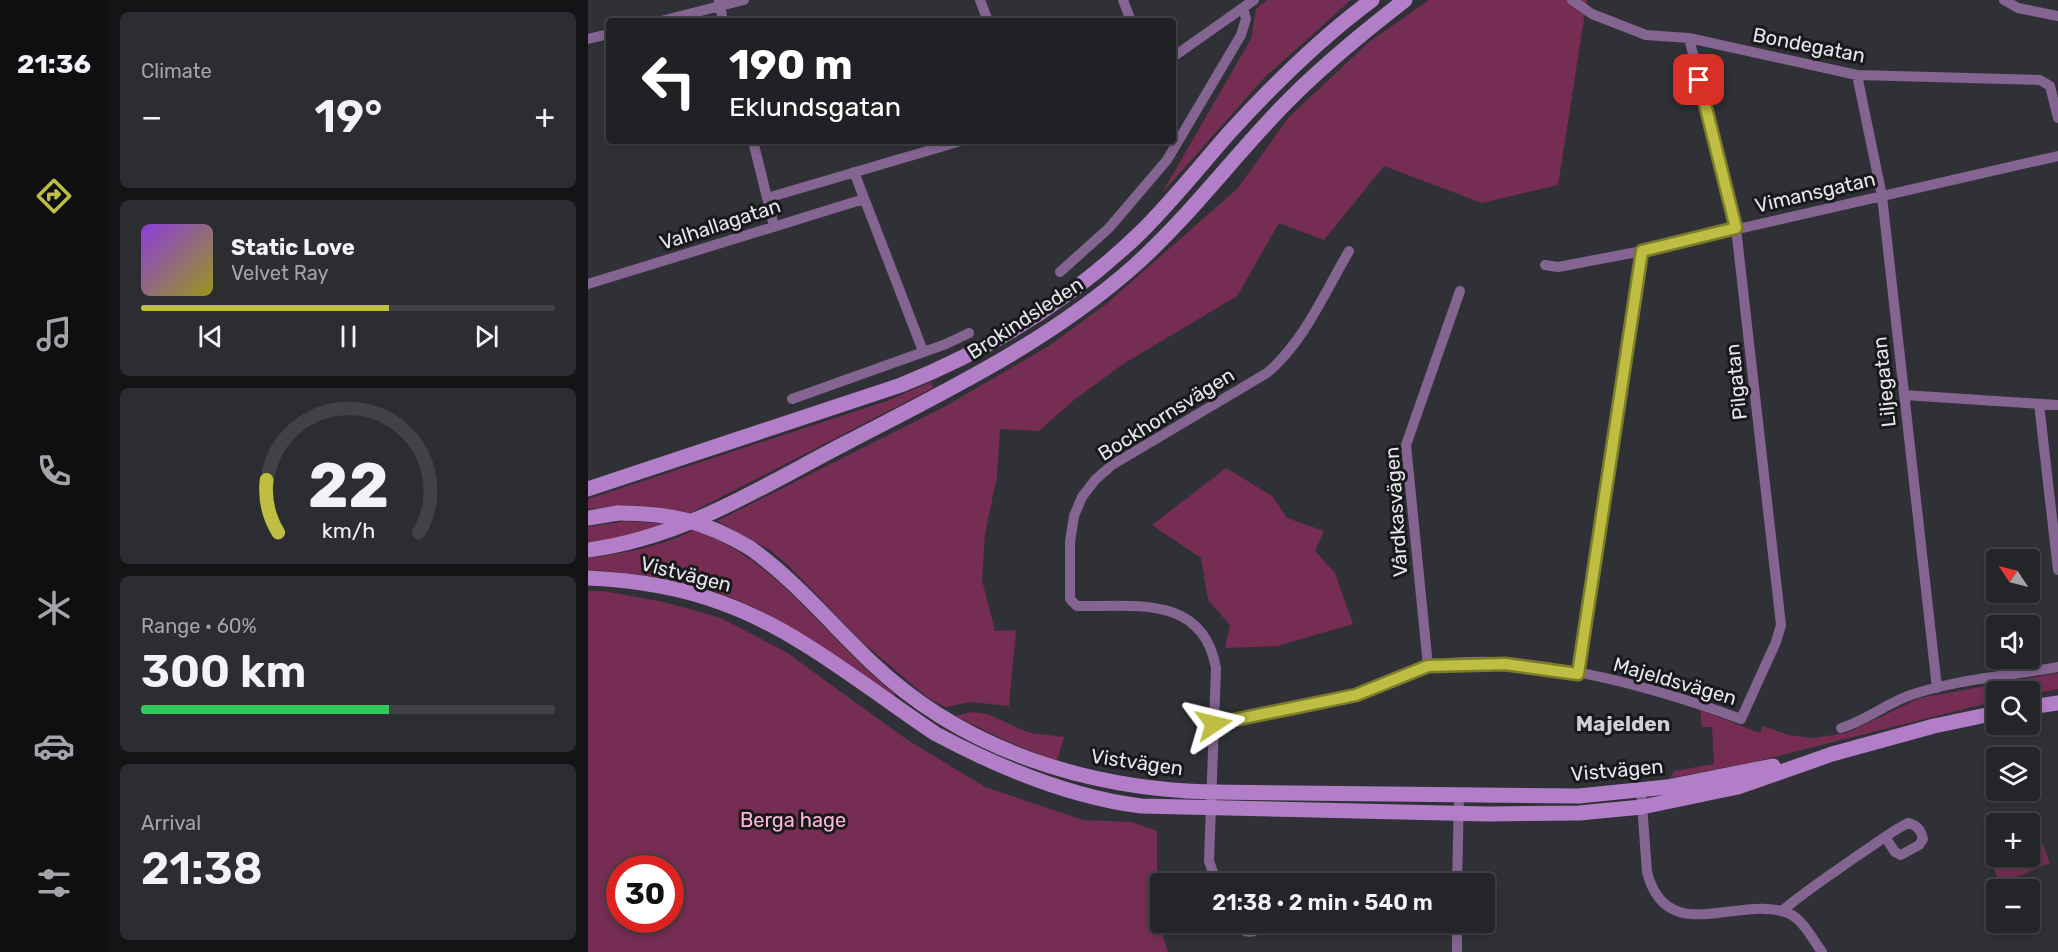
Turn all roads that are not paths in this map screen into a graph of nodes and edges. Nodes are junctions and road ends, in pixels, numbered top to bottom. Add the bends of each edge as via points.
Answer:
1 (744, 0) edge
2 (980, 0) edge
3 (1123, 0) edge
4 (1254, 0) edge
5 (1372, 0) edge
6 (1405, 0) edge
7 (1572, 0) edge
8 (2004, 0) edge
9 (719, 3) edge
10 (1243, 8) junction
11 (2058, 16) edge
12 (671, 18) edge
13 (722, 18) edge
14 (987, 18) edge
15 (1130, 18) edge
16 (606, 35) edge
17 (1689, 38) junction
18 (588, 39) edge
19 (1176, 55) edge
20 (1857, 75) junction
21 (2058, 118) edge
22 (754, 144) edge
23 (951, 144) edge
24 (2058, 156) edge
25 (854, 172) junction
26 (1882, 196) junction
27 (767, 198) junction
28 (864, 199) junction
29 (774, 226) junction
30 (1736, 228) junction
31 (1349, 251) dead end
32 (1642, 251) junction
33 (1545, 265) dead end
34 (1060, 272) dead end
35 (588, 284) edge
36 (1460, 291) dead end
37 (969, 333) dead end
38 (923, 351) junction
39 (1904, 395) junction
40 (792, 399) dead end
41 (2039, 404) junction
42 (2058, 405) edge
43 (588, 489) edge
44 (588, 518) edge
45 (588, 550) edge
46 (2058, 570) edge
47 (588, 578) edge
48 (1428, 666) junction
49 (2058, 667) edge
50 (1578, 674) junction
51 (1937, 688) junction
52 (2058, 703) edge
53 (2040, 706) edge
54 (1986, 715) edge
55 (1741, 719) joint
56 (1214, 724) junction
57 (1841, 728) dead end
58 (1832, 754) junction
59 (1641, 791) junction
60 (1211, 792) junction
61 (1459, 796) junction
62 (1642, 807) junction
63 (1211, 809) junction
64 (1458, 813) junction
65 (1885, 837) dead end
66 (1213, 873) edge
67 (1457, 873) edge
68 (1782, 911) junction
69 (1457, 933) edge
70 (1457, 952) edge
71 (1822, 952) edge

1 - 9 street
2 - 14 street
3 - 15 street
4 - 10 street
5 - 43 main road, Brokindsleden via 1292,68 1126,245 1032,320 968,356 901,385
6 - 45 main road, Brokindsleden via 1306,84 1186,215 1133,267 1077,312 953,388 719,511 641,541
7 - 17 street, Bondegatan via 1592,14 1646,35
8 - 11 street via 2018,8
9 - 12 street
9 - 13 street
10 - 19 street
10 - 34 street via 1246,19 1241,35 1167,160 1109,228
16 - 18 street
17 - 20 street, Bondegatan
17 - 30 street, Pilgatan
20 - 21 street, Bondegatan via 2040,80 2050,86
20 - 26 street, Liljegatan
22 - 27 street
23 - 25 street, Valhallagatan
24 - 26 street, Vimansgatan
25 - 27 street, Valhallagatan
25 - 28 street
26 - 30 street, Vimansgatan
26 - 39 street, Liljegatan
27 - 29 street
28 - 29 street, Valhallagatan
28 - 38 street
29 - 35 street, Valhallagatan
30 - 32 street, Vimansgatan
30 - 55 street, Pilgatan via 1781,625
31 - 56 street, Bockhornsvägen via 1302,333 1281,361 1113,465 1087,490 1074,516 1070,542 1072,603 1169,609 1194,625 1214,656
32 - 33 street, Vimansgatan via 1558,267
32 - 50 street
36 - 48 street, Vårdkasvägen via 1407,445
37 - 38 street
38 - 40 street
39 - 41 street
39 - 51 street, Liljegatan
41 - 42 street
41 - 46 street
44 - 60 main road, Vistvägen, bridge via 618,513 664,515 703,524 750,548 789,578 898,686 951,723 1033,760 1082,776 1158,790
47 - 63 main road, Vistvägen via 678,589 758,618 936,734 1041,782 1119,804
48 - 50 street, Majeldsvägen via 1505,664
48 - 56 street, Majeldsvägen via 1356,695
49 - 51 street
50 - 55 street, Majeldsvägen via 1673,696
51 - 57 street via 1889,704
52 - 53 main road
54 - 58 main road, Vistvägen
56 - 60 street, Bockhornsvägen
58 - 59 main road, Vistvägen
58 - 62 main road, Vistvägen via 1738,787
59 - 61 main road, Vistvägen via 1579,796
59 - 62 street
60 - 61 main road, Vistvägen
60 - 63 street, Bockhornsvägen
61 - 64 street
62 - 64 main road, Vistvägen via 1580,813
62 - 68 street via 1650,885 1664,903 1689,914
63 - 64 main road, Vistvägen
63 - 66 street, Bockhornsvägen via 1209,861
64 - 67 street
65 - 68 street
68 - 71 street via 1800,922
69 - 70 street

